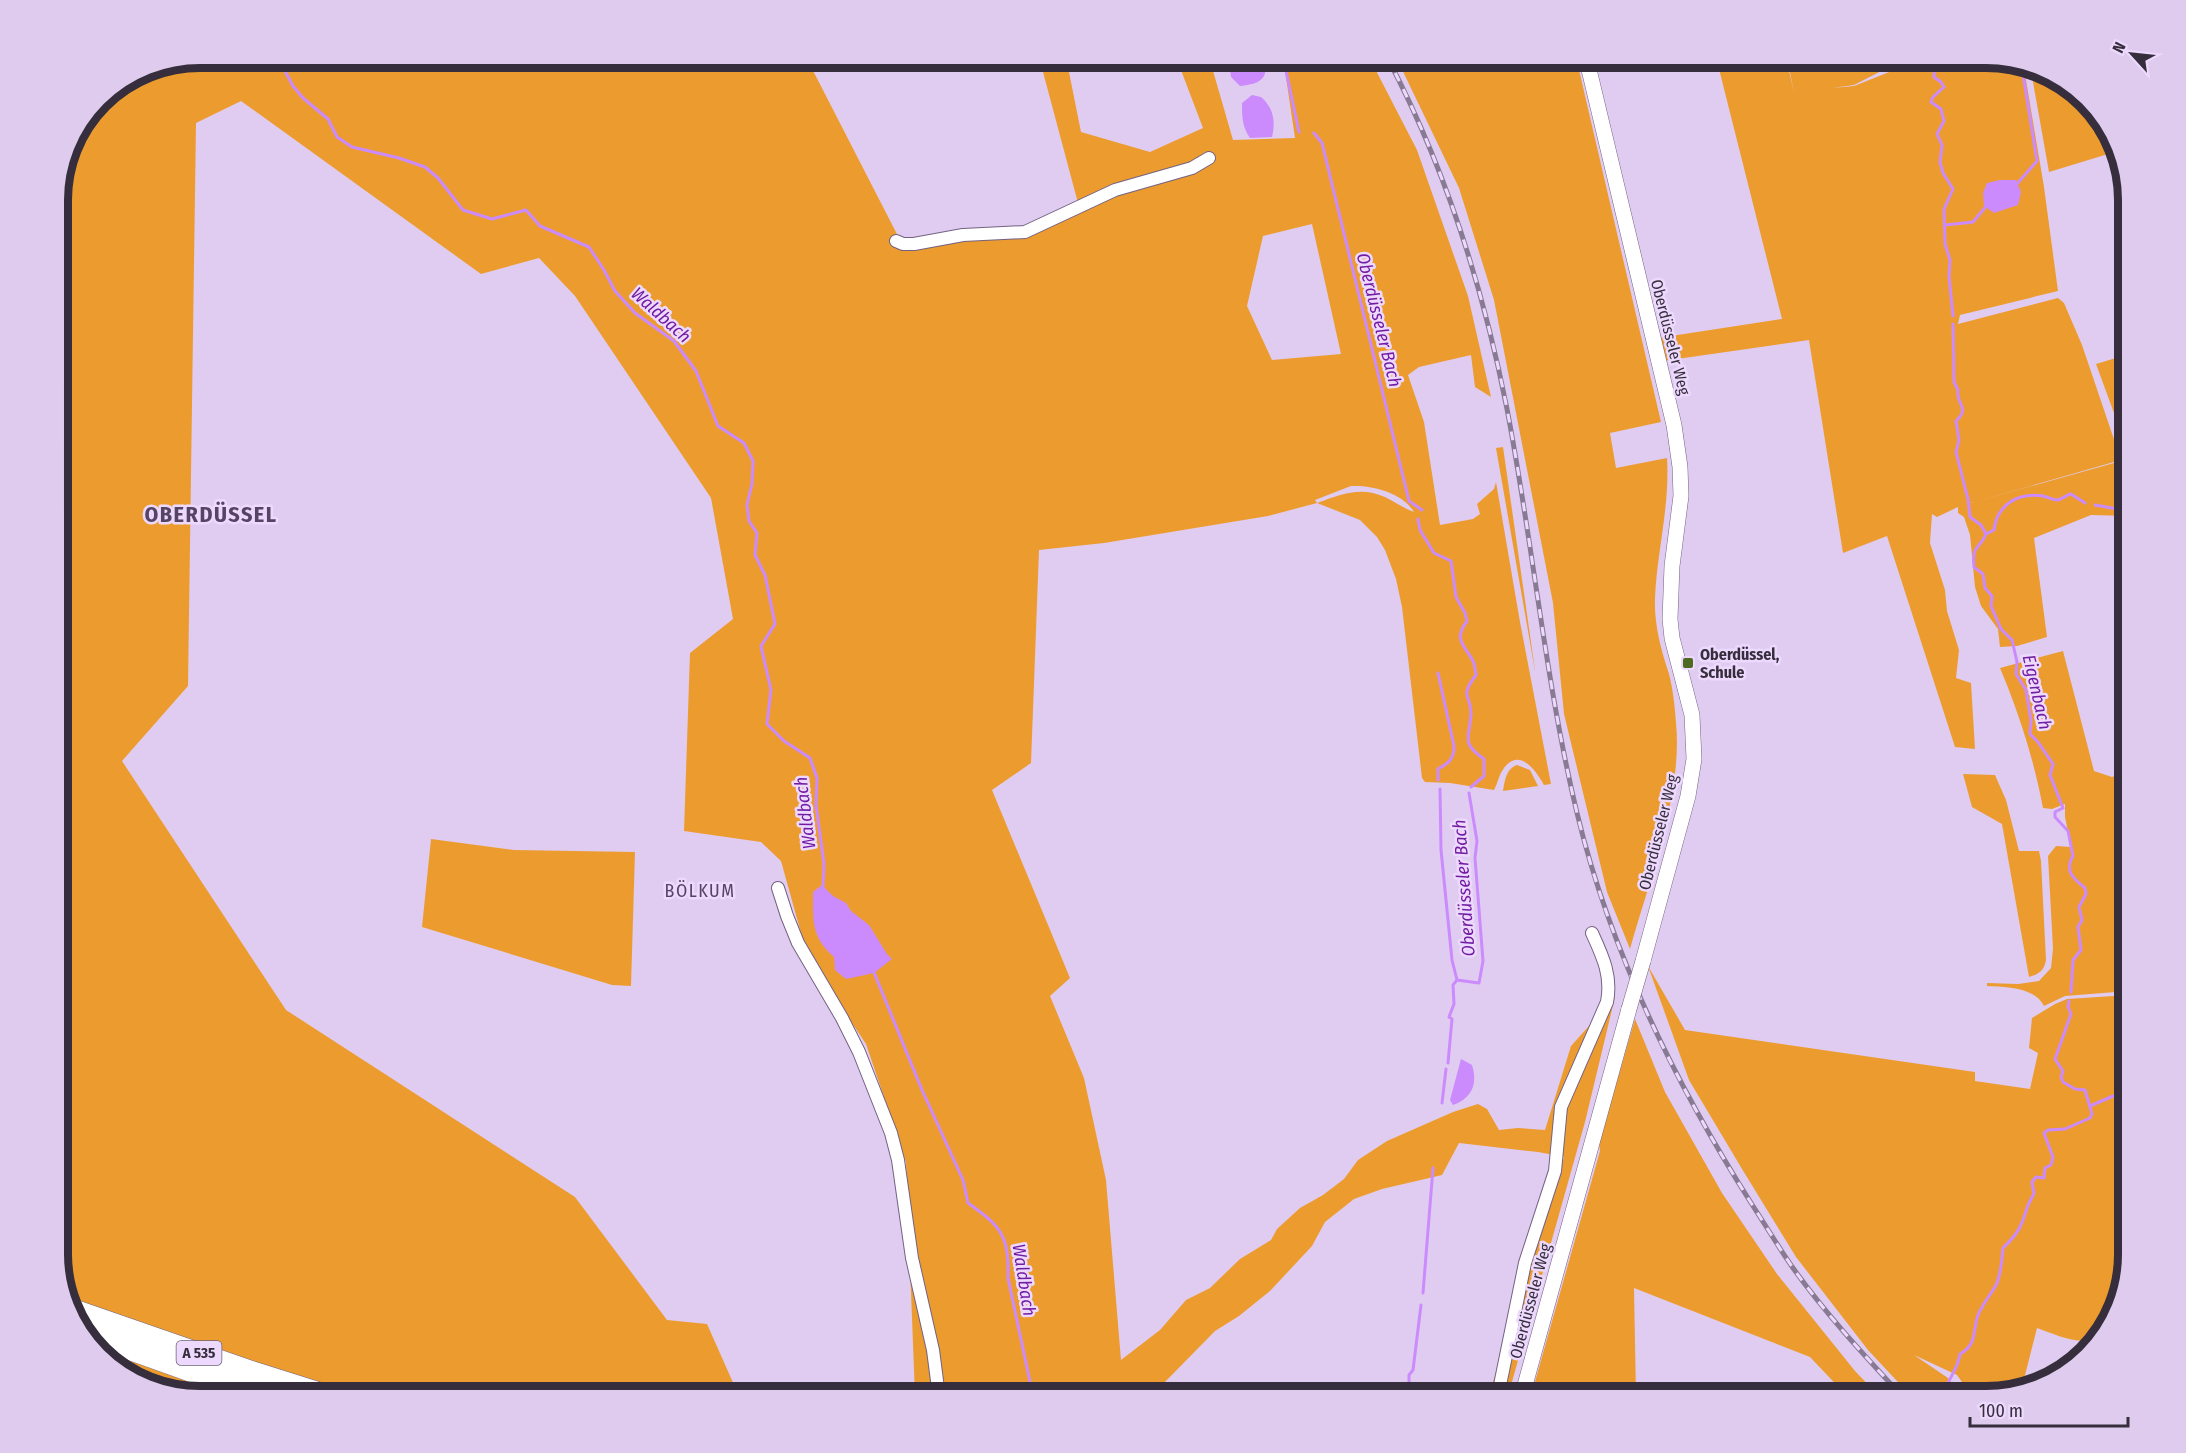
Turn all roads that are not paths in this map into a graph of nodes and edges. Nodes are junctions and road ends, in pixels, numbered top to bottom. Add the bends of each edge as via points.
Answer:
1 (1589, 68) edge
2 (1209, 158) dead end
3 (896, 241) dead end
4 (778, 888) dead end
5 (1592, 933) dead end
6 (81, 1313) edge
7 (99, 1338) edge
8 (232, 1386) edge
9 (298, 1386) edge
10 (938, 1386) edge
11 (1500, 1386) edge
12 (1525, 1386) edge

1 - 12 street, Oberdüsseler Weg, bridge via 1674,425 1680,467 1680,512 1670,609 1672,638 1692,715 1693,768 1686,806
2 - 3 street via 1192,168 1115,190 1025,232 914,244
4 - 10 street via 798,943 860,1052 891,1133
5 - 11 street, Oberdüsseler Weg via 1606,965 1609,993 1561,1107 1555,1171 1525,1263
6 - 9 highway, A 535
7 - 8 highway, A 535

